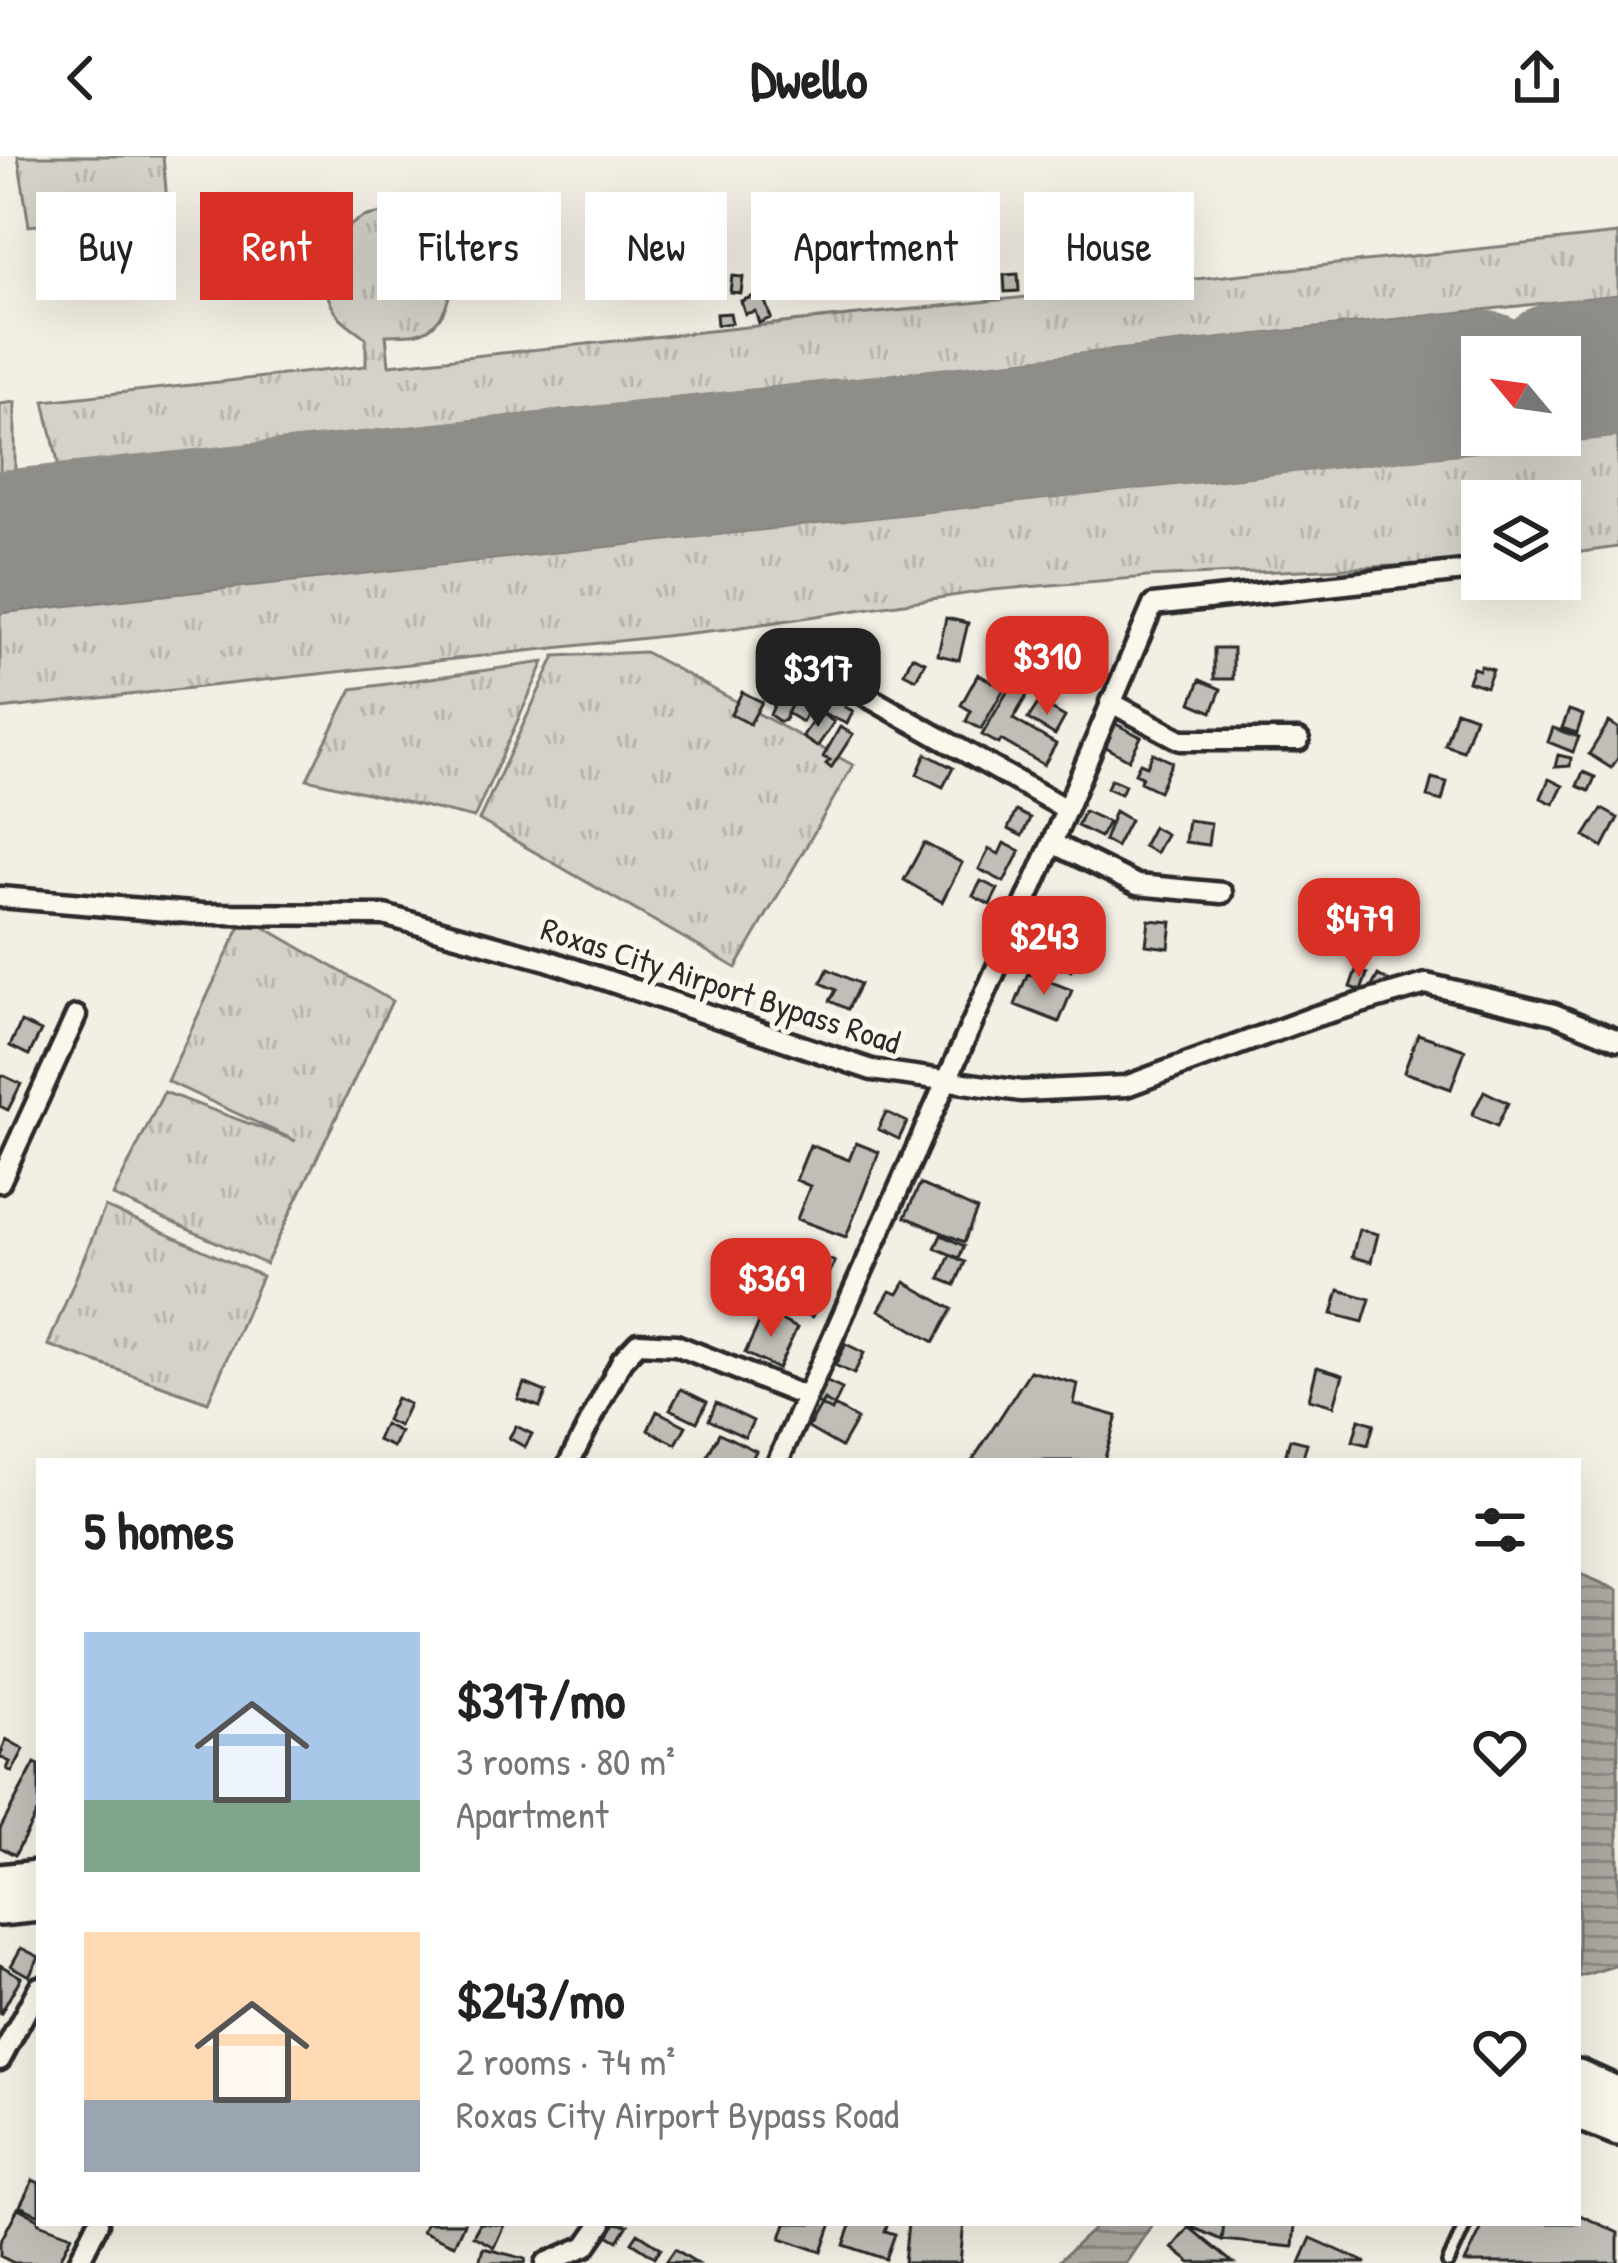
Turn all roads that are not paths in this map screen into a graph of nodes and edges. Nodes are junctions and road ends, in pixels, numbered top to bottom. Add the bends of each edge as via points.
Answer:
1 (1461, 571) edge
2 (785, 650) dead end
3 (1110, 702) junction
4 (1299, 740) dead end
5 (1066, 809) junction
6 (1052, 843) junction
7 (1222, 893) dead end
8 (0, 897) edge
9 (76, 1016) dead end
10 (1618, 1040) edge
11 (0, 1182) edge
12 (806, 1397) junction
13 (572, 1458) edge
14 (779, 1458) edge
15 (36, 1878) edge
16 (0, 1882) edge
17 (36, 1904) edge
18 (0, 1908) edge
19 (36, 1993) edge
20 (0, 2060) edge
21 (1581, 2113) edge
22 (1618, 2128) edge
23 (96, 2226) edge
24 (600, 2226) edge
25 (1465, 2226) edge
26 (78, 2263) edge
27 (546, 2263) edge
28 (1448, 2263) edge

1 - 3 street via 1153,605
2 - 5 street
3 - 4 street via 1180,740
3 - 5 street
5 - 6 street
6 - 7 street via 1137,885
6 - 12 street
8 - 10 street, Roxas City Airport Bypass Road via 202,914 384,915 547,959 872,1070 1021,1091 1126,1086 1426,984 1553,1014
9 - 11 street
12 - 13 street via 676,1345 638,1343
12 - 14 street
15 - 16 highway
17 - 18 highway
19 - 20 street
21 - 22 highway
23 - 26 street
24 - 27 street via 586,2246
25 - 28 lane

